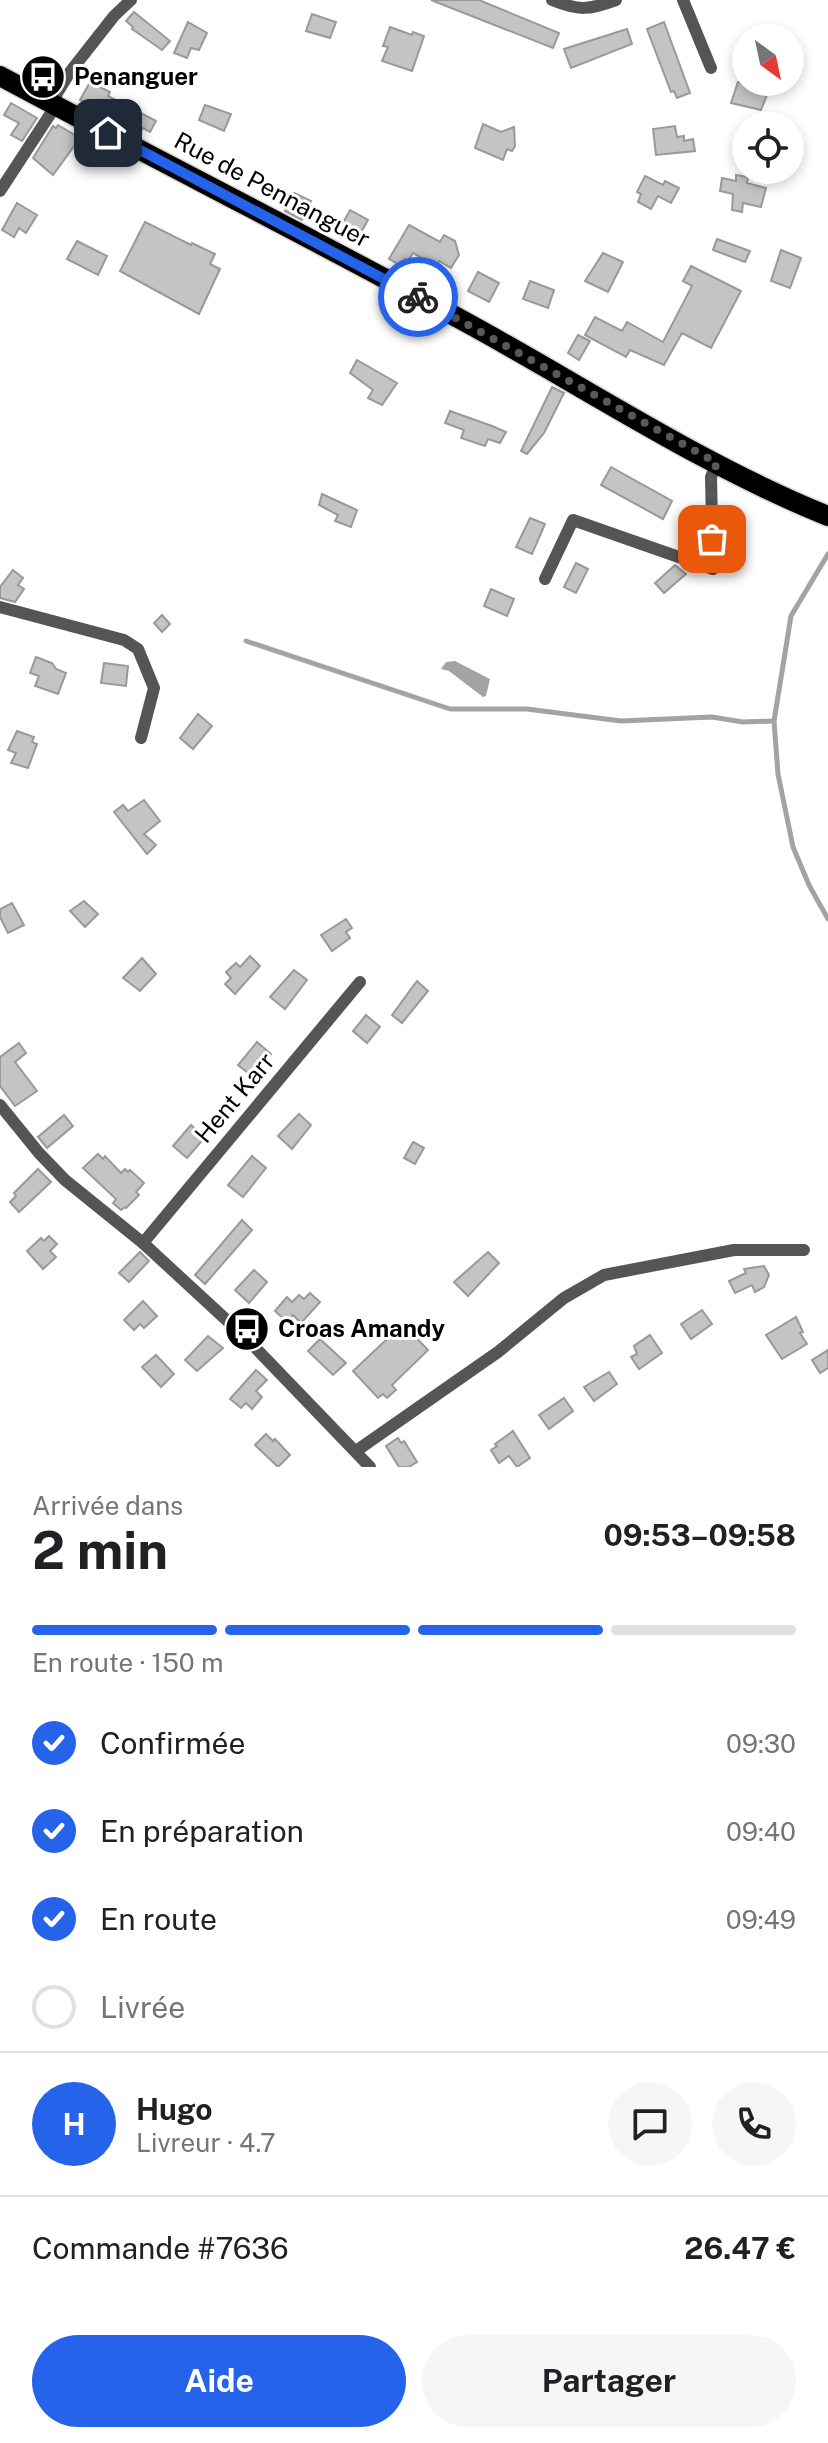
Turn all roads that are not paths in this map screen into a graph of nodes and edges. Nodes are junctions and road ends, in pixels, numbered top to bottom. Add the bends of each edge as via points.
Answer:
1 (131, 0) edge
2 (552, 0) edge
3 (616, 0) edge
4 (683, 0) edge
5 (711, 68) dead end
6 (0, 76) edge
7 (53, 104) junction
8 (0, 191) edge
9 (717, 463) junction
10 (828, 516) edge
11 (545, 579) dead end
12 (0, 607) edge
13 (141, 738) dead end
14 (360, 982) dead end
15 (0, 1105) edge
16 (143, 1243) junction
17 (804, 1250) dead end
18 (356, 1451) junction
19 (370, 1467) edge

1 - 7 street via 70,72
2 - 3 street via 592,9
4 - 5 street
6 - 7 main road, Rue de Pennanguer
7 - 8 street
7 - 9 main road, Rue de Pennanguer via 461,319
9 - 10 main road, Rue de Pennanguer
9 - 11 street via 711,477 713,569 573,520
12 - 13 street via 124,640 138,649 154,688
14 - 16 street, Hent Karr
15 - 16 street via 65,1180
16 - 18 street
17 - 18 street via 734,1250 604,1275 564,1298 498,1352
18 - 19 street

